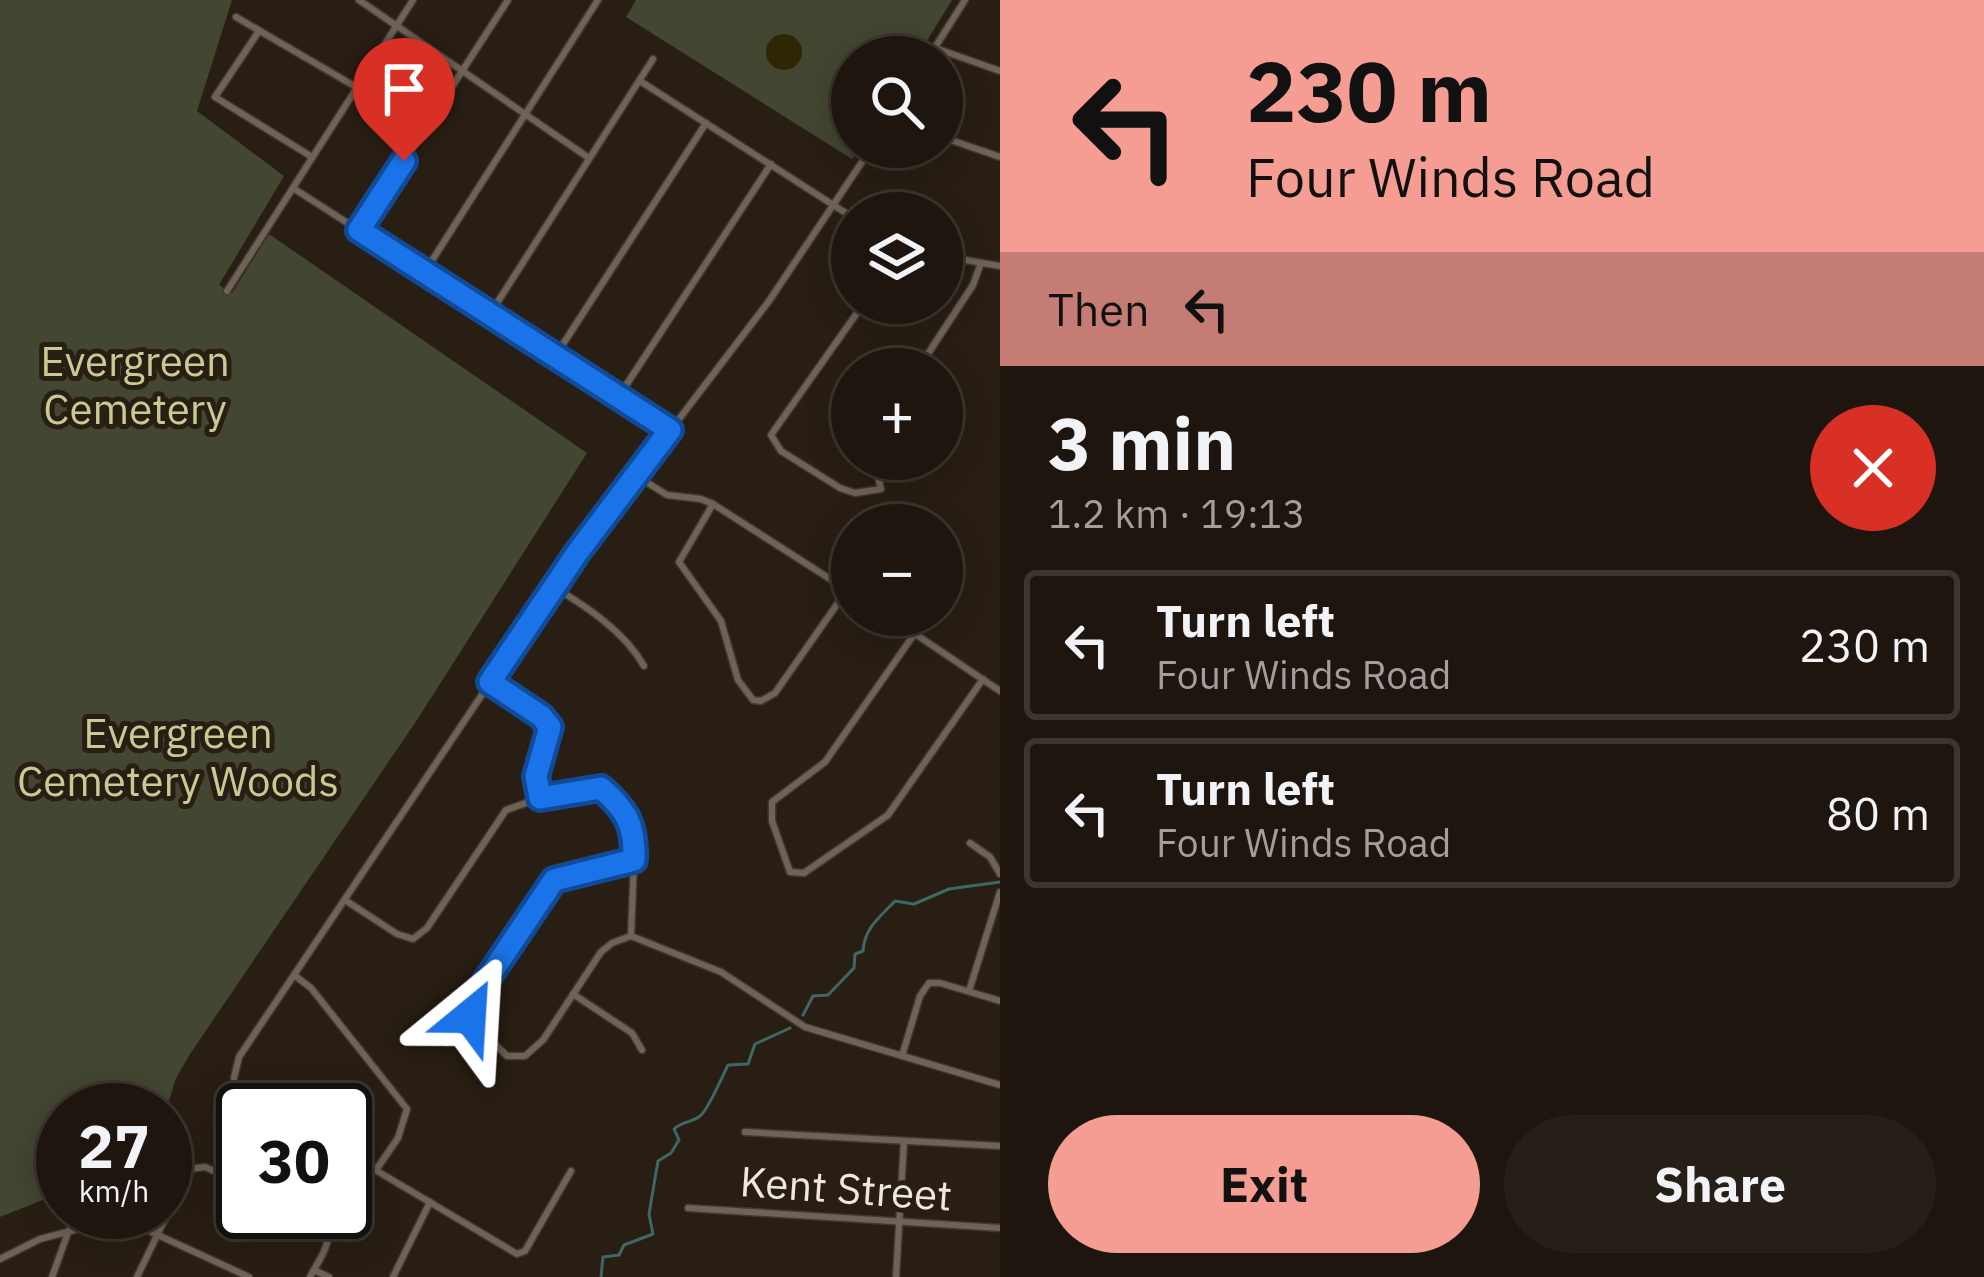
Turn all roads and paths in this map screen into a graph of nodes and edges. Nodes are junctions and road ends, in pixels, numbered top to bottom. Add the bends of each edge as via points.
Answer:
1 (358, 0) edge
2 (413, 0) edge
3 (508, 0) edge
4 (598, 0) edge
5 (965, 0) edge
6 (236, 17) dead end
7 (398, 24) junction
8 (259, 31) junction
9 (942, 36) edge
10 (963, 58) edge
11 (653, 59) dead end
12 (462, 71) junction
13 (1000, 71) edge
14 (640, 81) junction
15 (356, 86) junction
16 (526, 114) junction
17 (706, 123) junction
18 (963, 144) edge
19 (312, 157) junction
20 (1000, 157) edge
21 (589, 158) junction
22 (771, 164) junction
23 (293, 188) junction
24 (831, 204) edge
25 (831, 210) edge
26 (359, 230) junction
27 (963, 259) edge
28 (981, 262) junction
29 (1000, 266) edge
30 (425, 272) junction
31 (227, 291) dead end
32 (490, 314) junction
33 (932, 348) edge
34 (831, 349) edge
35 (556, 355) junction
36 (620, 396) junction
37 (670, 430) junction
38 (635, 475) junction
39 (879, 480) edge
40 (712, 504) junction
41 (831, 580) edge
42 (554, 587) junction
43 (831, 618) edge
44 (914, 636) edge
45 (920, 636) edge
46 (644, 666) dead end
47 (983, 679) junction
48 (490, 682) junction
49 (1000, 691) edge
50 (540, 798) junction
51 (970, 843) dead end
52 (634, 860) junction
53 (1000, 873) edge
54 (1000, 892) edge
55 (346, 900) junction
56 (999, 903) edge
57 (631, 936) junction
58 (294, 974) junction
59 (969, 991) junction
60 (573, 994) junction
61 (1000, 1001) edge
62 (642, 1050) dead end
63 (902, 1056) junction
64 (233, 1078) dead end
65 (1000, 1085) edge
66 (746, 1132) dead end
67 (904, 1141) junction
68 (1000, 1146) edge
69 (372, 1168) edge
70 (376, 1170) junction
71 (571, 1171) dead end
72 (430, 1202) junction
73 (688, 1208) dead end
74 (899, 1222) junction
75 (1000, 1228) edge
76 (42, 1239) edge
77 (66, 1239) edge
78 (156, 1239) edge
79 (167, 1239) edge
80 (328, 1239) edge
81 (0, 1258) edge
82 (312, 1274) edge
83 (52, 1277) edge
84 (137, 1277) edge
85 (248, 1277) edge
86 (329, 1277) edge
87 (393, 1277) edge
88 (896, 1277) edge

1 - 7 street
2 - 7 street
3 - 12 street
4 - 16 street
5 - 9 street
6 - 8 street
7 - 12 street
7 - 15 street
8 - 15 street
8 - 19 street via 215,98
10 - 13 street
11 - 14 street
12 - 16 street
12 - 26 street
14 - 17 street
14 - 21 street
15 - 19 street
16 - 21 street
16 - 30 street
17 - 22 street
17 - 35 street
18 - 20 street
19 - 23 street
21 - 32 street
22 - 24 street
22 - 36 street
23 - 26 street
23 - 31 street
25 - 37 street
26 - 30 street
27 - 28 street
28 - 29 street
28 - 33 street
30 - 32 street
32 - 35 street
34 - 39 street via 772,439 845,490 881,490
35 - 36 street
36 - 37 street
37 - 38 street
38 - 40 street via 667,495
38 - 42 street
40 - 41 street
40 - 43 street via 679,562 721,621 738,680 753,700 775,693
42 - 46 street via 615,631
42 - 48 street
44 - 47 street via 825,762 772,802 790,872 804,873 888,815
45 - 47 street
47 - 49 street
48 - 50 street via 550,727 536,776
48 - 55 street
50 - 52 street via 601,788 631,822
50 - 55 street via 500,815 422,934 404,938
51 - 53 street
52 - 57 street
52 - 60 street via 554,880 470,1016 516,1058 538,1046
54 - 56 street
55 - 58 street
56 - 59 street
57 - 60 street via 606,947
57 - 63 street via 722,972 805,1027
58 - 64 street
58 - 70 street via 406,1109
59 - 61 street
59 - 63 street via 929,983
60 - 62 street via 632,1034
63 - 65 street
66 - 67 street
67 - 68 street
67 - 74 street
69 - 70 street
70 - 72 street
71 - 72 street via 517,1254
72 - 87 street
73 - 74 street, Kent Street
74 - 75 street, Kent Street
74 - 88 street
76 - 81 street
77 - 83 street
78 - 84 street
79 - 85 street
80 - 82 street
82 - 86 street

